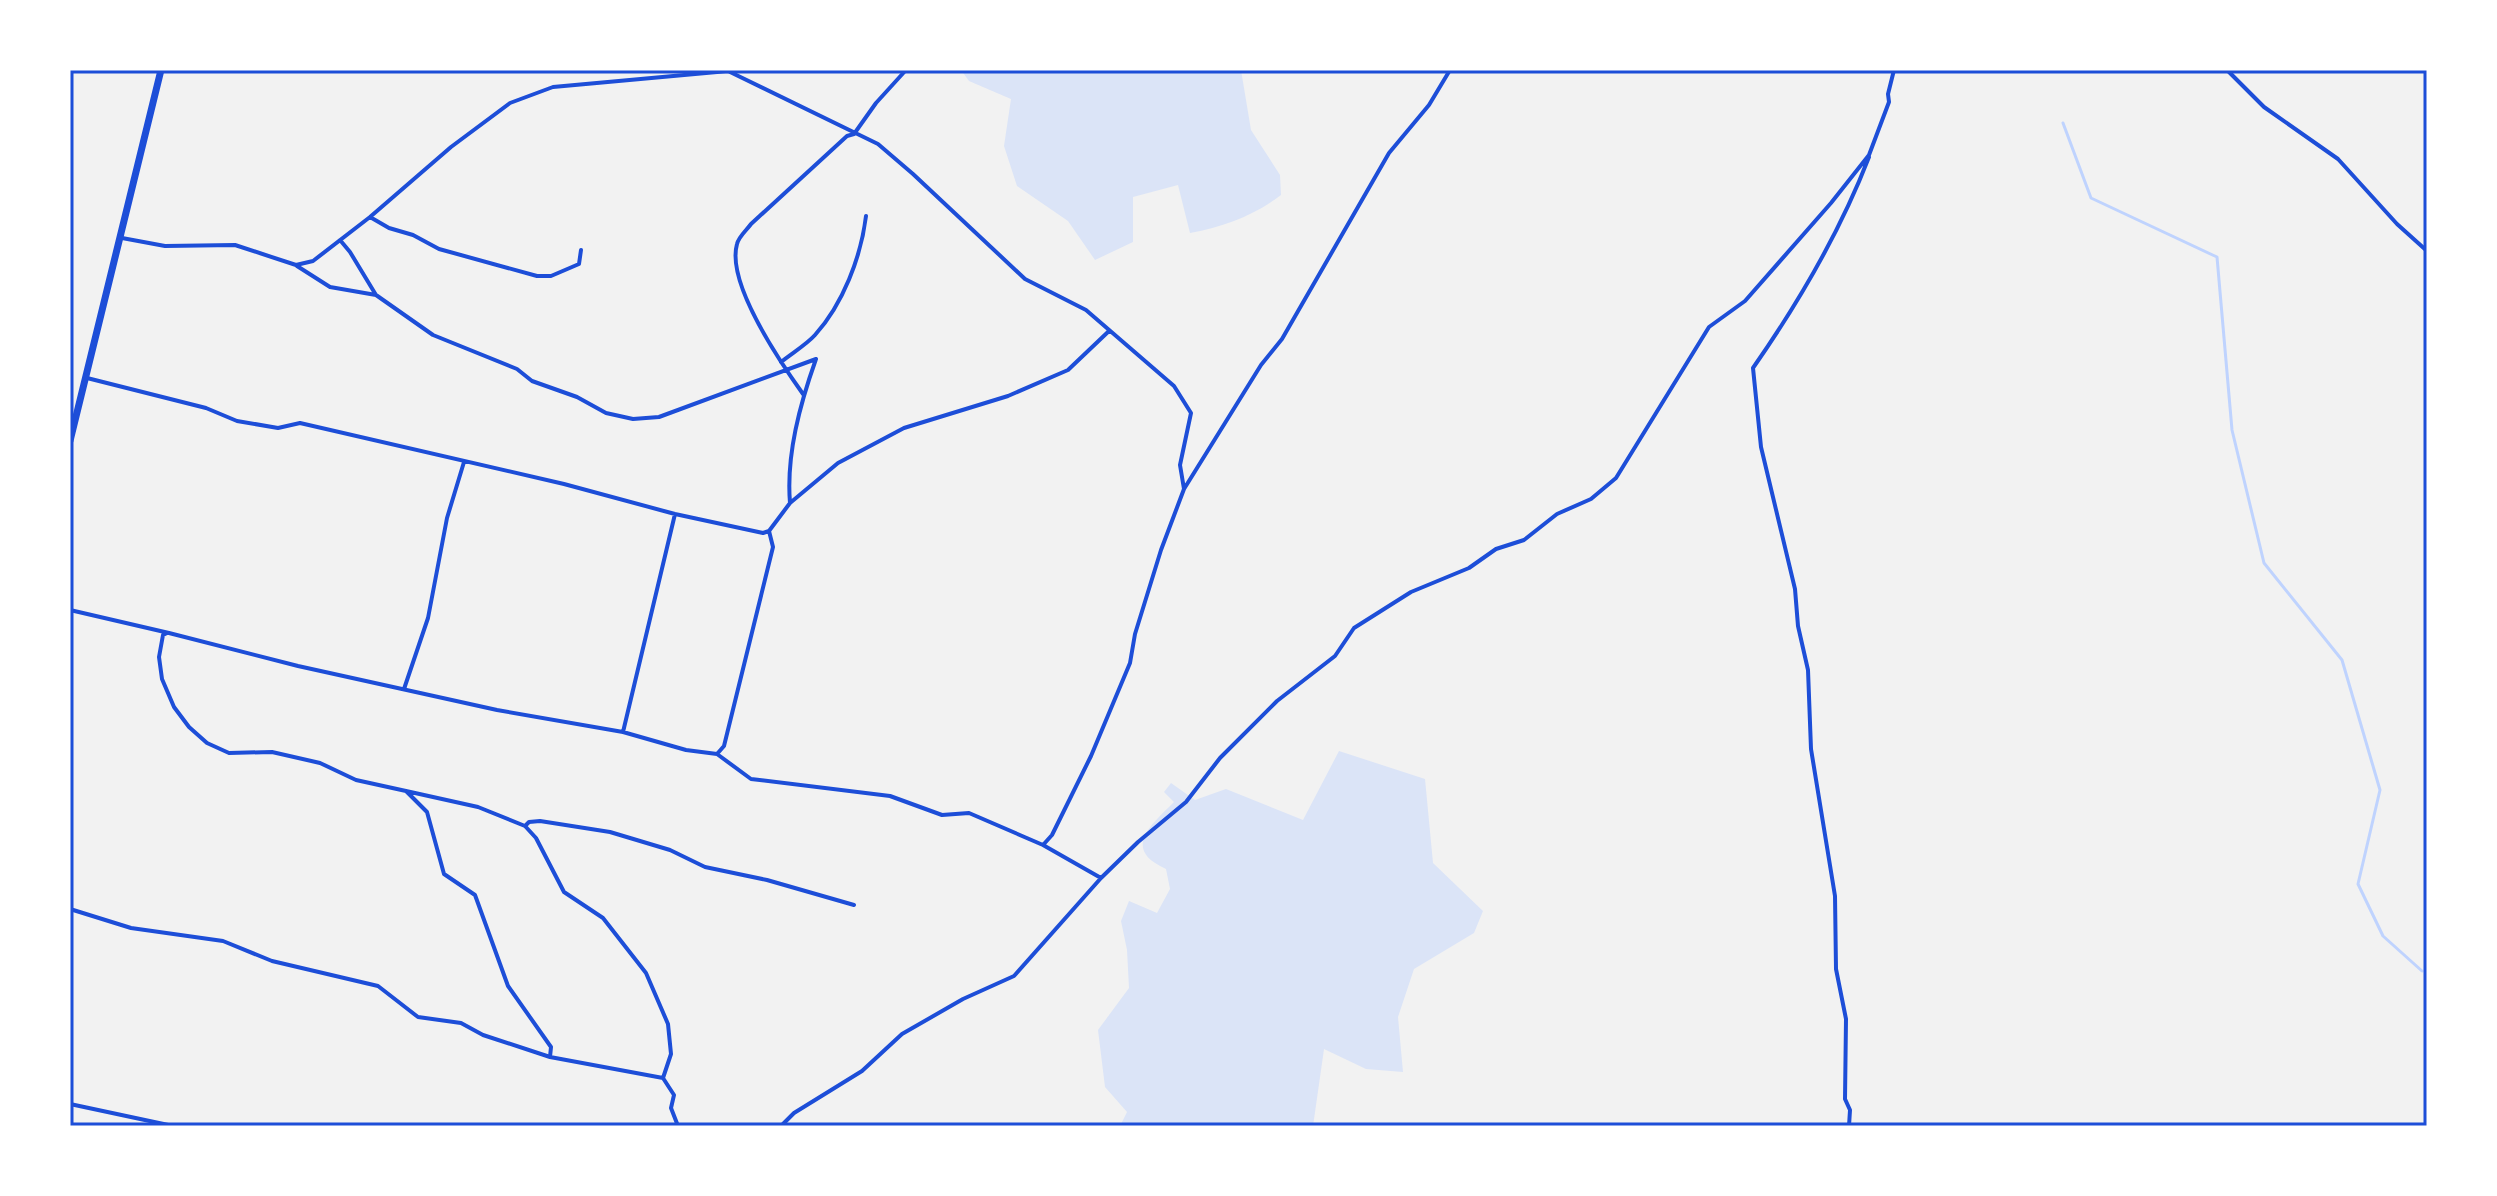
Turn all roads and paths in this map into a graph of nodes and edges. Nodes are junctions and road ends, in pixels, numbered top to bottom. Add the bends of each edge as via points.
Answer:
1 (161, 70) edge
2 (742, 70) edge
3 (906, 70) edge
4 (1450, 70) edge
5 (1894, 70) edge
6 (2227, 70) edge
7 (728, 71) edge
8 (854, 134) junction
9 (1869, 155) junction
10 (866, 216) dead end
11 (370, 217) junction
12 (119, 237) junction
13 (340, 240) junction
14 (581, 250) dead end
15 (2427, 251) edge
16 (296, 265) junction
17 (376, 295) junction
18 (1109, 331) junction
19 (781, 362) junction
20 (785, 368) junction
21 (85, 377) junction
22 (803, 394) junction
23 (70, 441) edge
24 (464, 462) junction
25 (1184, 489) junction
26 (790, 503) junction
27 (675, 514) junction
28 (769, 531) junction
29 (70, 610) edge
30 (169, 633) junction
31 (404, 689) junction
32 (623, 732) junction
33 (717, 754) junction
34 (406, 791) junction
35 (525, 826) junction
36 (1043, 845) junction
37 (1101, 878) junction
38 (854, 905) dead end
39 (70, 909) edge
40 (550, 1057) junction
41 (663, 1078) junction
42 (70, 1104) edge
43 (173, 1126) edge
44 (678, 1126) edge
45 (781, 1126) edge
46 (1849, 1126) edge

1 - 12 highway
2 - 7 street
3 - 8 street
4 - 25 street via 1389,153 1282,339
5 - 9 street via 1889,102
6 - 15 street via 2264,107 2338,159
7 - 8 street
7 - 11 street via 553,87 510,103
8 - 18 street via 878,144 1025,279 1086,310
8 - 19 street via 751,224 736,247 738,275
9 - 37 street via 1745,301 1709,327 1605,490 1557,514 1524,540 1411,592 1354,628 1335,656 1277,701 1220,758 1186,802
9 - 46 street via 1854,196 1792,313 1753,368 1761,447 1808,670 1811,749 1835,896
10 - 19 street via 863,238 830,314 814,337
11 - 13 street
11 - 14 street via 439,249 537,276 579,264
12 - 16 street via 165,246 235,245
12 - 21 highway
13 - 16 street via 313,261
13 - 17 street
16 - 17 street via 330,287
17 - 20 street via 433,335 622,417 659,417
18 - 25 street via 1174,386 1191,413 1180,465
18 - 26 street via 1068,370 1008,396 904,428 838,463
19 - 20 street
20 - 22 street
20 - 22 street via 816,359
21 - 23 highway
21 - 24 street via 237,421 278,428 300,423
22 - 26 street via 788,479
24 - 27 street
24 - 31 street via 428,618
25 - 36 street via 1130,663 1091,756
26 - 28 street
27 - 28 street
27 - 32 street
28 - 33 street via 773,547 724,746
29 - 30 street
30 - 31 street
30 - 34 street via 160,643 162,679 174,707 207,743 229,753 272,752 320,763 356,780
31 - 32 street
32 - 33 street
33 - 36 street via 751,779 890,796 942,815 969,813
34 - 35 street via 478,807
34 - 40 street via 427,812 444,874 475,895 508,986 551,1047
35 - 38 street via 540,821 610,832 705,867
35 - 41 street via 564,892 603,918 646,973 668,1024 671,1054
36 - 37 street
37 - 45 street via 1014,976 902,1034 862,1071
39 - 40 street via 131,928 223,941 272,961 378,986 418,1017 461,1023
40 - 41 street
41 - 44 street via 674,1095 671,1108
42 - 43 street

